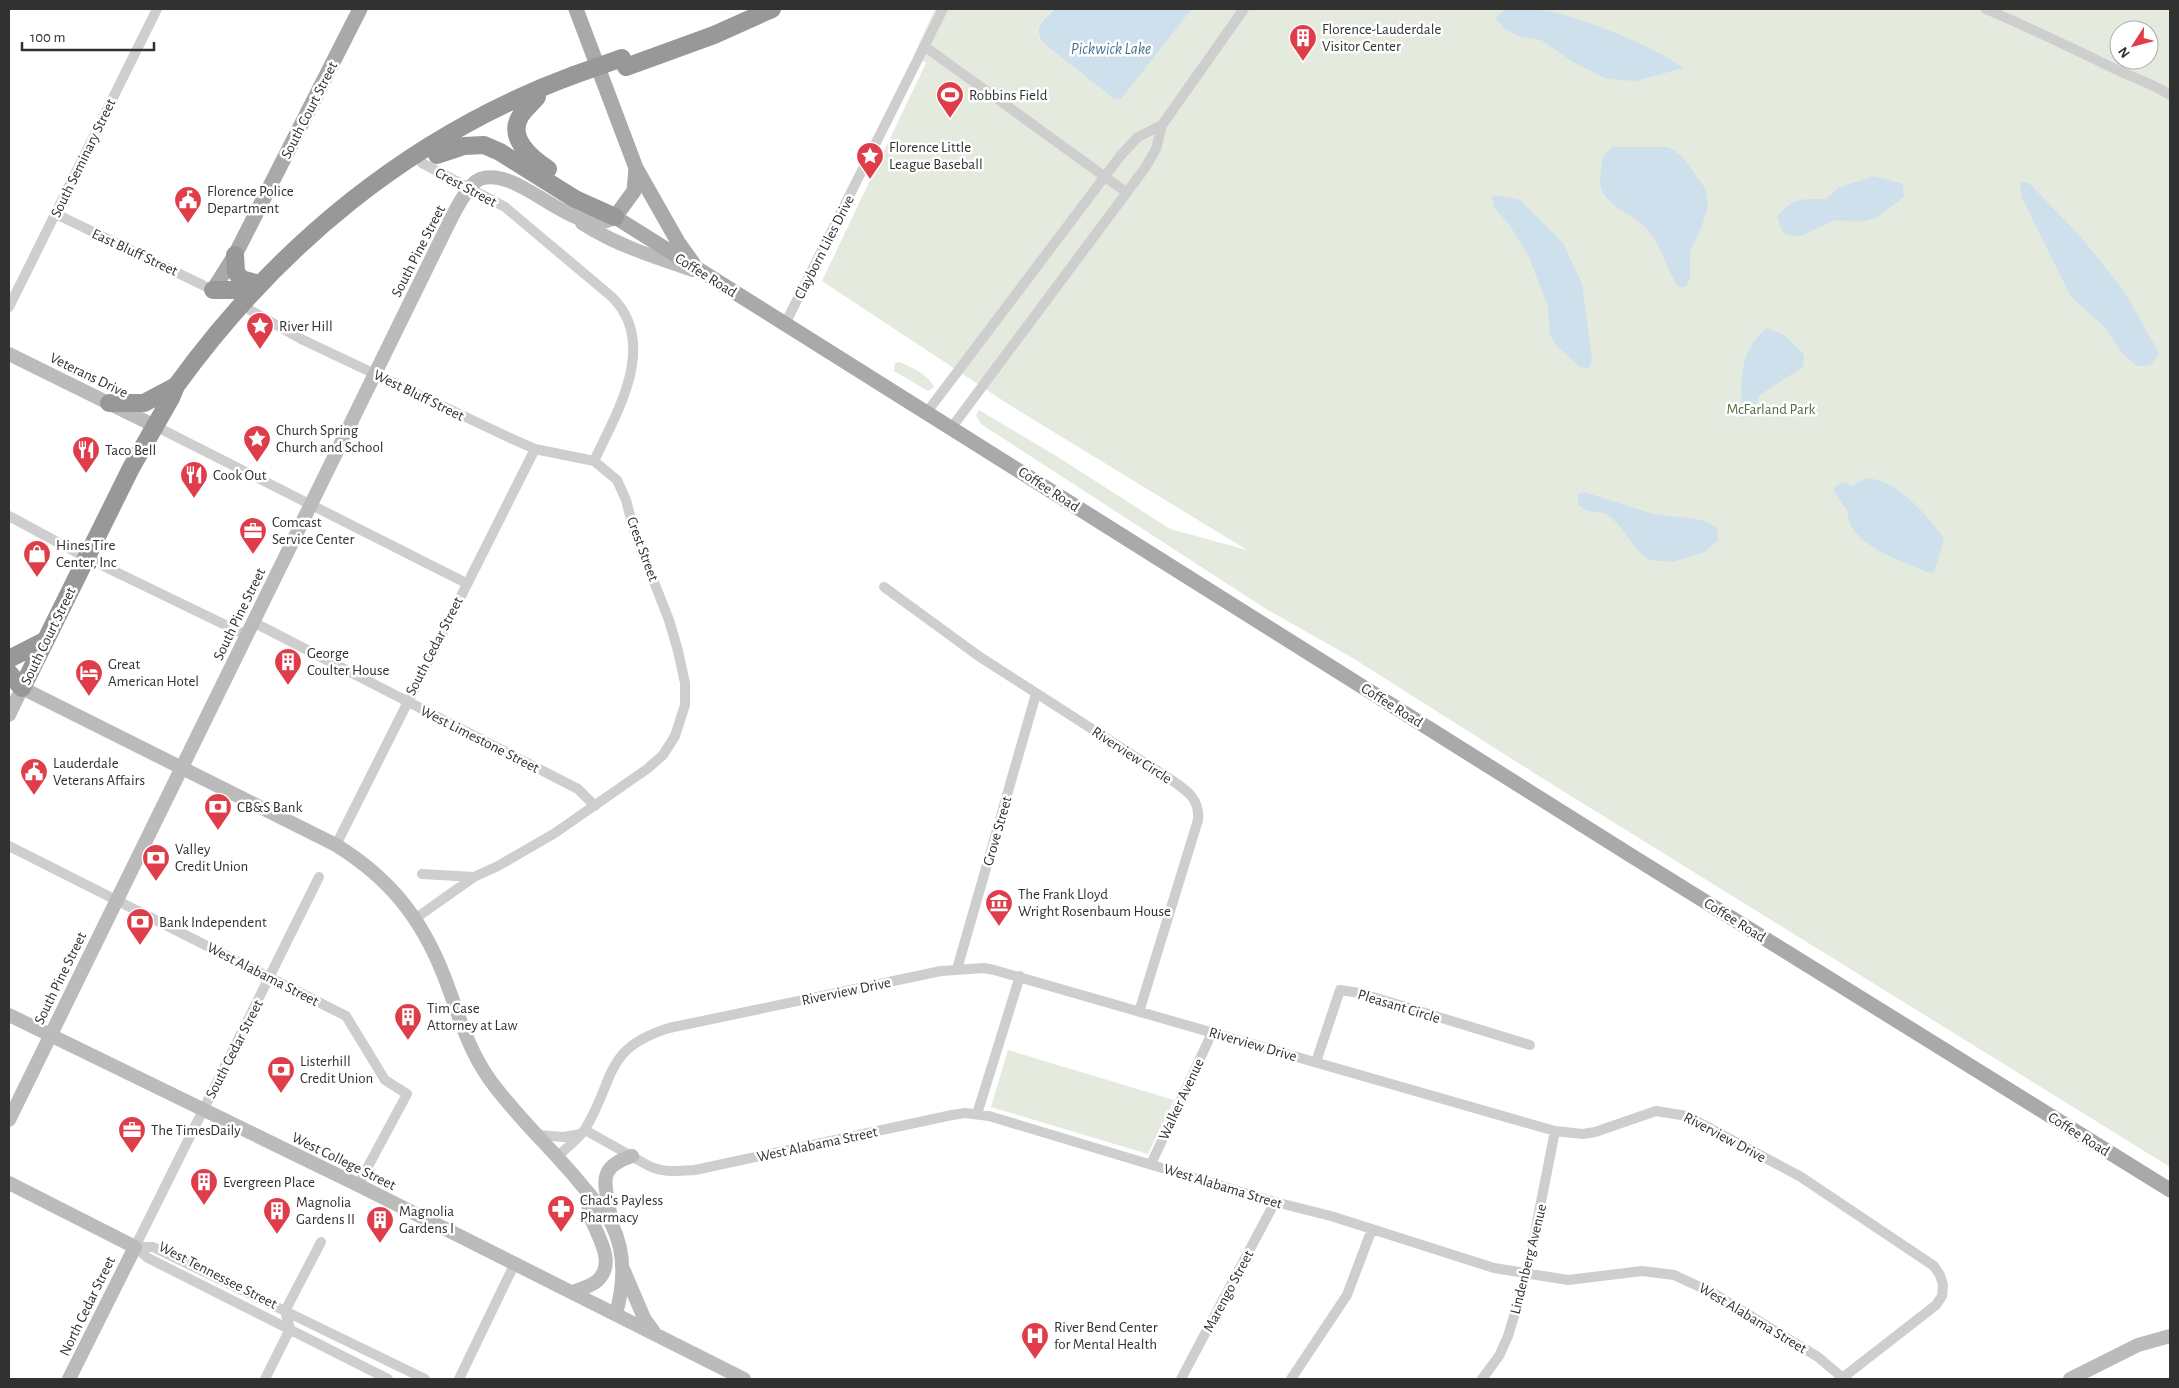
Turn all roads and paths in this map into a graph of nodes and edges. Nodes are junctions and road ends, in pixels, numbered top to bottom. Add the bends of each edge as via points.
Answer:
1 (157, 9) edge
2 (360, 9) edge
3 (576, 9) edge
4 (746, 9) edge
5 (772, 9) edge
6 (943, 9) edge
7 (1244, 9) edge
8 (1986, 9) edge
9 (924, 46) junction
10 (624, 62) junction
11 (576, 80) junction
12 (2170, 95) edge
13 (537, 97) junction
14 (1162, 125) junction
15 (430, 159) junction
16 (636, 168) junction
17 (1104, 176) junction
18 (469, 189) junction
19 (1126, 192) junction
20 (56, 214) junction
21 (573, 217) junction
22 (616, 217) junction
23 (235, 255) junction
24 (700, 272) junction
25 (259, 284) junction
26 (214, 290) junction
27 (9, 307) edge
28 (250, 310) junction
29 (230, 316) junction
30 (785, 324) junction
31 (9, 354) edge
32 (375, 373) junction
33 (173, 392) junction
34 (109, 403) junction
35 (927, 412) junction
36 (155, 426) junction
37 (952, 427) junction
38 (535, 449) junction
39 (594, 461) junction
40 (310, 505) junction
41 (9, 516) edge
42 (87, 558) junction
43 (466, 583) junction
44 (884, 586) dead end
45 (253, 622) junction
46 (246, 635) junction
47 (46, 640) junction
48 (9, 659) edge
49 (9, 673) edge
50 (16, 687) edge
51 (1036, 694) junction
52 (406, 701) junction
53 (9, 714) edge
54 (180, 768) junction
55 (595, 806) junction
56 (336, 844) junction
57 (9, 846) edge
58 (422, 874) dead end
59 (474, 876) junction
60 (319, 877) dead end
61 (117, 900) junction
62 (416, 918) junction
63 (957, 969) junction
64 (1020, 976) junction
65 (271, 977) junction
66 (1140, 1012) junction
67 (9, 1015) edge
68 (1212, 1033) junction
69 (50, 1035) junction
70 (1530, 1045) dead end
71 (1316, 1062) junction
72 (203, 1110) junction
73 (976, 1114) junction
74 (9, 1120) edge
75 (583, 1132) junction
76 (1555, 1132) junction
77 (538, 1135) junction
78 (558, 1156) junction
79 (632, 1156) junction
80 (1151, 1164) junction
81 (9, 1183) edge
82 (358, 1185) junction
83 (586, 1190) junction
84 (2170, 1190) edge
85 (1275, 1202) junction
86 (612, 1226) junction
87 (1372, 1230) junction
88 (321, 1242) dead end
89 (135, 1247) junction
90 (514, 1263) junction
91 (622, 1265) junction
92 (1526, 1274) junction
93 (573, 1292) junction
94 (285, 1311) junction
95 (616, 1314) junction
96 (290, 1328) junction
97 (655, 1333) junction
98 (2170, 1336) edge
99 (73, 1378) edge
100 (265, 1379) edge
101 (388, 1379) edge
102 (425, 1379) edge
103 (459, 1379) edge
104 (744, 1379) edge
105 (1181, 1379) edge
106 (1291, 1379) edge
107 (1482, 1379) edge
108 (1842, 1379) edge
109 (2070, 1379) edge

1 - 20 street, South Seminary Street
2 - 23 main road, South Court Street
3 - 16 main road
4 - 10 highway
5 - 10 highway via 714,35
6 - 9 street, Clayborn Liles Drive
7 - 14 street
8 - 12 street via 2059,40
9 - 17 street
9 - 30 street, Clayborn Liles Drive
10 - 11 highway
11 - 13 highway
11 - 25 highway via 540,88 491,110 399,165 338,210
13 - 15 highway
13 - 22 highway via 520,116 517,128 523,148 536,162
14 - 17 street via 1138,137
14 - 19 street via 1156,149
15 - 18 street, Crest Street
15 - 22 highway via 464,146 484,145 508,156 575,198
15 - 28 highway via 395,180 337,225 279,278
16 - 22 main road via 634,191
16 - 24 main road via 678,242
17 - 19 street
17 - 35 street
18 - 21 street via 479,180 494,177 528,191
18 - 32 street, South Pine Street
18 - 39 street, Crest Street via 505,207 612,296 625,313 633,334 632,368 618,409
19 - 37 street
20 - 26 street, East Bluff Street
20 - 27 street, South Seminary Street
21 - 22 street via 604,223
21 - 24 street via 629,248
22 - 24 main road, Coffee Road
23 - 25 highway via 236,272 241,280
23 - 26 main road, South Court Street
24 - 30 main road, Coffee Road
25 - 26 highway
25 - 29 highway
26 - 29 highway via 224,300
28 - 32 street, West Bluff Street via 301,339
28 - 33 highway via 184,391
29 - 33 highway
30 - 35 main road, Coffee Road
31 - 34 street, Veterans Drive
32 - 38 street, West Bluff Street
32 - 40 street, South Pine Street
33 - 34 highway via 144,403
33 - 36 highway, South Court Street
34 - 36 street, Veterans Drive
35 - 37 main road, Coffee Road
36 - 40 street
36 - 42 highway, South Court Street
37 - 84 main road, Coffee Road via 1635,858
38 - 39 street, West Bluff Street
38 - 43 street, South Cedar Street
39 - 55 street, Crest Street via 617,480 626,500 674,636 686,694 679,726 663,754
40 - 43 street
40 - 45 street, South Pine Street
41 - 42 street
42 - 46 street
42 - 47 highway, South Court Street
43 - 52 street, South Cedar Street
44 - 51 street, Riverview Circle
45 - 46 street, South Pine Street
45 - 52 street, West Limestone Street
46 - 54 street, South Pine Street
47 - 48 highway
47 - 50 highway, South Court Street
49 - 50 highway
50 - 53 street, South Court Street
50 - 54 street
51 - 63 street, Grove Street
51 - 66 street, Riverview Circle via 1187,790 1195,800 1198,820
52 - 55 street, West Limestone Street via 578,789
52 - 56 street, South Cedar Street
54 - 56 street
54 - 61 street, South Pine Street
55 - 59 street, Crest Street via 536,844
56 - 62 street via 379,876
57 - 61 street, West Alabama Street
58 - 59 street
59 - 62 street, Crest Street
60 - 65 street, South Cedar Street
61 - 65 street, West Alabama Street
61 - 69 street, South Pine Street
62 - 77 street via 479,1062 491,1081
63 - 64 street, Riverview Drive via 984,968
63 - 75 street, Riverview Drive via 648,1034 630,1045 616,1061
64 - 66 street, Riverview Drive
64 - 73 street
65 - 72 street, South Cedar Street
65 - 82 street, West Alabama Street via 346,1016 385,1080 407,1094
66 - 68 street, Riverview Drive
67 - 69 street, West College Street
68 - 71 street, Riverview Drive
68 - 80 street, Walker Avenue
69 - 72 street, West College Street
69 - 74 street, South Pine Street
70 - 71 street, Pleasant Circle via 1360,993 1340,990
71 - 76 street, Riverview Drive
72 - 82 street, West College Street
72 - 89 street, South Cedar Street
73 - 79 street, West Alabama Street via 952,1115 695,1170 658,1170
73 - 80 street, West Alabama Street
75 - 77 street via 563,1137
75 - 78 street, Riverview Drive
75 - 79 street, West Alabama Street
76 - 92 street, Lindenberg Avenue
76 - 108 street, Riverview Drive via 1595,1132 1656,1111 1687,1116 1801,1177 1937,1271 1943,1285 1942,1296 1936,1305
77 - 78 street
78 - 83 street
79 - 86 street via 620,1160 606,1172 604,1181
80 - 85 street, West Alabama Street
81 - 89 street, West Tennessee Street
82 - 90 street, West College Street
83 - 86 street
83 - 93 street via 590,1215 606,1259 604,1272 596,1282
85 - 87 street, West Alabama Street
85 - 105 street, Marengo Street
86 - 91 street via 620,1246
87 - 92 street, West Alabama Street via 1460,1258
87 - 106 street via 1347,1296
88 - 94 street
89 - 94 street, West Tennessee Street via 153,1247
89 - 96 street, West Tennessee Street via 148,1258
89 - 99 street, North Cedar Street
90 - 93 street, West College Street
90 - 103 street
91 - 95 street via 623,1282
91 - 97 street via 641,1312
92 - 107 street, Lindenberg Avenue via 1506,1341
92 - 108 street, West Alabama Street via 1568,1280 1642,1271 1674,1275 1713,1293 1818,1357
93 - 95 street, West College Street
94 - 96 street, West Tennessee Street
94 - 102 street, West Tennessee Street
95 - 97 street, West College Street
96 - 100 street
96 - 101 street, West Tennessee Street
97 - 104 street, West College Street
98 - 109 street via 2138,1345

